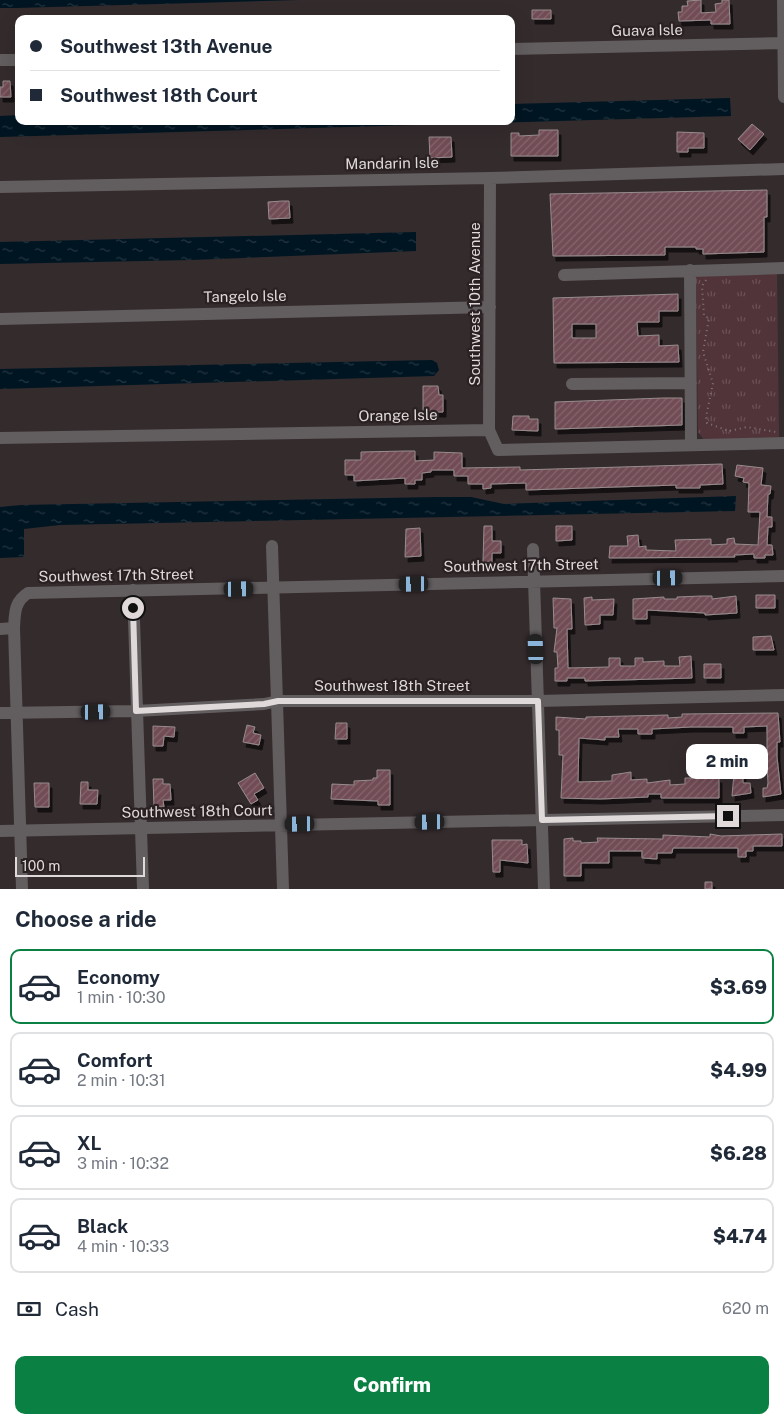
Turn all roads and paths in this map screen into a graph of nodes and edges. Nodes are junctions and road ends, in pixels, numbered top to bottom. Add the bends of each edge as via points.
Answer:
1 (783, 0) edge
2 (783, 43) edge
3 (515, 49) edge
4 (0, 60) edge
5 (15, 60) edge
6 (784, 67) edge
7 (784, 97) edge
8 (784, 169) edge
9 (490, 178) junction
10 (0, 187) edge
11 (784, 268) edge
12 (690, 270) junction
13 (564, 275) dead end
14 (708, 277) dead end
15 (490, 306) junction
16 (0, 319) edge
17 (572, 384) dead end
18 (690, 384) junction
19 (489, 430) junction
20 (0, 438) edge
21 (782, 438) edge
22 (691, 445) junction
23 (272, 546) dead end
24 (534, 549) dead end
25 (784, 576) edge
26 (534, 580) junction
27 (274, 588) junction
28 (133, 590) junction
29 (14, 628) junction
30 (0, 629) edge
31 (784, 695) edge
32 (278, 701) junction
33 (538, 701) junction
34 (136, 711) junction
35 (17, 712) junction
36 (0, 713) edge
37 (784, 814) edge
38 (542, 820) junction
39 (281, 825) junction
40 (141, 828) junction
41 (0, 831) edge
42 (21, 831) junction
43 (22, 889) edge
44 (143, 889) edge
45 (283, 889) edge
46 (544, 889) edge

1 - 2 street
2 - 3 street, Guava Isle
2 - 6 street
4 - 5 street
6 - 7 street
8 - 9 street, Mandarin Isle
9 - 10 street, Mandarin Isle
9 - 15 street, Southwest 10th Avenue
11 - 12 street
12 - 13 street
12 - 18 street
14 - 21 path via 702,286 704,316 710,318 704,352 713,383 707,423 729,431 747,427
15 - 16 street, Tangelo Isle
15 - 19 street, Southwest 10th Avenue
17 - 18 street
18 - 22 street
19 - 20 street, Orange Isle
19 - 22 street via 498,450
21 - 22 street
23 - 27 street
24 - 26 street
25 - 26 street, Southwest 17th Street
26 - 27 street, Southwest 17th Street
26 - 33 street
27 - 28 street, Southwest 17th Street
27 - 32 street
28 - 29 street, Southwest 17th Street via 28,593 15,606
28 - 34 street
29 - 30 street
29 - 35 street
31 - 33 street, Southwest 18th Street
32 - 33 street, Southwest 18th Street
32 - 34 street, Southwest 18th Street
32 - 39 street
33 - 38 street
34 - 35 street, Southwest 18th Street
34 - 40 street
35 - 36 street, Southwest 18th Street
35 - 42 street
37 - 38 street, Southwest 18th Court
38 - 39 street, Southwest 18th Court
38 - 46 street
39 - 40 street, Southwest 18th Court
39 - 45 street
40 - 42 street, Southwest 18th Court
40 - 44 street
41 - 42 street, Southwest 18th Court
42 - 43 street

